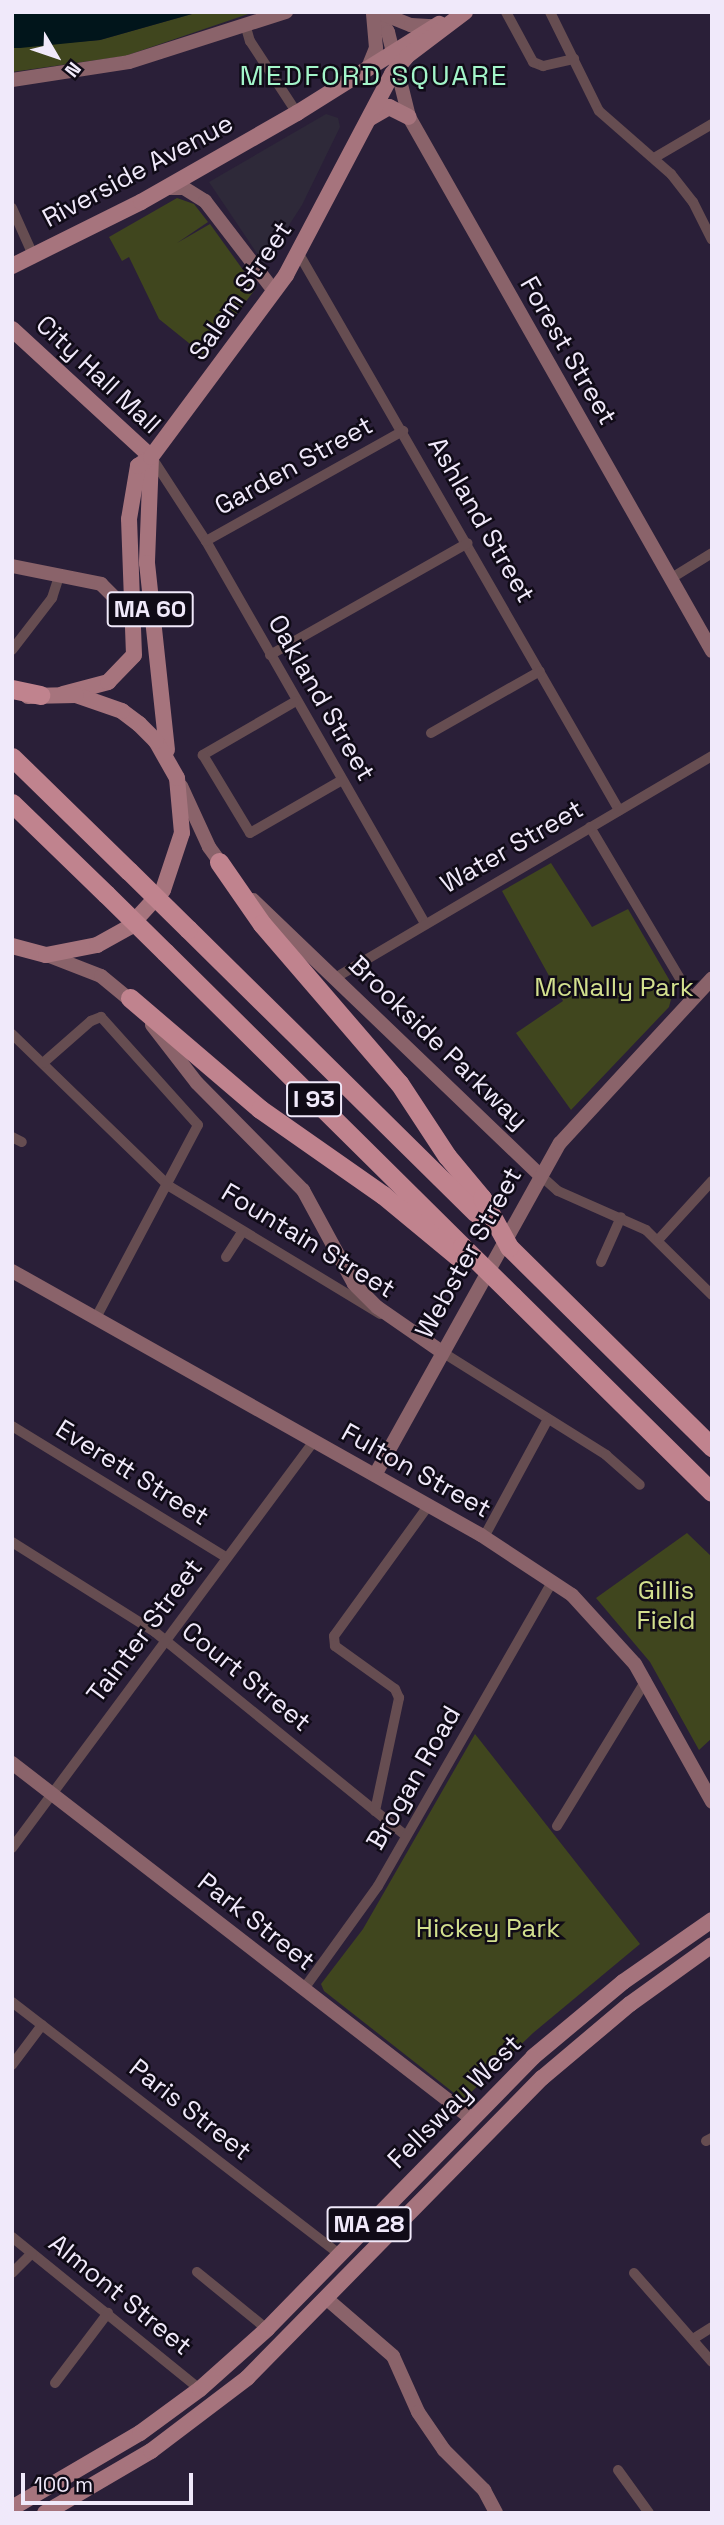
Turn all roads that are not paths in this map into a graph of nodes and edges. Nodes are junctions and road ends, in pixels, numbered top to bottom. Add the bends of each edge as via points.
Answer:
1 (286, 12) edge
2 (376, 12) edge
3 (506, 12) edge
4 (550, 12) edge
5 (461, 15) edge
6 (245, 24) junction
7 (433, 26) junction
8 (392, 51) junction
9 (574, 59) junction
10 (395, 69) junction
11 (367, 70) junction
12 (12, 80) edge
13 (297, 113) junction
14 (409, 117) junction
15 (366, 122) junction
16 (712, 124) edge
17 (653, 158) junction
18 (164, 188) junction
19 (12, 208) edge
20 (712, 240) edge
21 (299, 254) junction
22 (33, 255) junction
23 (14, 264) edge
24 (274, 291) junction
25 (12, 329) edge
26 (403, 431) junction
27 (151, 457) junction
28 (177, 496) junction
29 (146, 508) junction
30 (206, 541) junction
31 (468, 543) junction
32 (712, 553) edge
33 (12, 566) edge
34 (59, 576) junction
35 (670, 579) junction
36 (135, 618) junction
37 (12, 650) edge
38 (712, 651) edge
39 (270, 655) junction
40 (540, 671) junction
41 (12, 689) edge
42 (63, 694) junction
43 (40, 695) junction
44 (12, 699) edge
45 (296, 701) junction
46 (431, 733) dead end
47 (712, 756) edge
48 (12, 757) edge
49 (169, 760) junction
50 (177, 778) junction
51 (342, 780) junction
52 (12, 803) edge
53 (620, 810) junction
54 (590, 827) junction
55 (219, 862) junction
56 (425, 924) junction
57 (16, 949) edge
58 (46, 955) junction
59 (335, 978) junction
60 (712, 978) edge
61 (130, 998) junction
62 (692, 999) junction
63 (12, 1034) edge
64 (43, 1063) junction
65 (540, 1175) junction
66 (712, 1181) edge
67 (169, 1186) junction
68 (479, 1206) junction
69 (621, 1217) junction
70 (242, 1232) junction
71 (659, 1239) junction
72 (460, 1251) junction
73 (226, 1257) dead end
74 (601, 1262) dead end
75 (12, 1271) edge
76 (712, 1294) edge
77 (96, 1318) junction
78 (407, 1327) junction
79 (442, 1352) junction
80 (548, 1419) junction
81 (12, 1426) edge
82 (314, 1441) junction
83 (712, 1447) edge
84 (375, 1475) junction
85 (640, 1485) dead end
86 (712, 1492) edge
87 (428, 1506) junction
88 (484, 1537) junction
89 (12, 1542) edge
90 (227, 1558) junction
91 (553, 1581) junction
92 (166, 1641) junction
93 (646, 1680) junction
94 (12, 1763) edge
95 (53, 1793) junction
96 (711, 1800) edge
97 (375, 1811) junction
98 (556, 1826) dead end
99 (406, 1836) junction
100 (12, 1848) edge
101 (712, 1920) edge
102 (712, 1945) edge
103 (303, 1990) junction
104 (12, 2002) edge
105 (42, 2025) junction
106 (12, 2065) edge
107 (471, 2118) junction
108 (12, 2237) edge
109 (32, 2253) junction
110 (340, 2255) junction
111 (197, 2272) dead end
112 (12, 2273) edge
113 (634, 2273) dead end
114 (327, 2300) junction
115 (108, 2313) junction
116 (712, 2327) edge
117 (267, 2329) junction
118 (693, 2339) junction
119 (712, 2362) edge
120 (55, 2383) dead end
121 (200, 2389) junction
122 (618, 2470) dead end
123 (12, 2508) edge
124 (46, 2513) edge
125 (496, 2513) edge
126 (649, 2513) edge

1 - 6 street
2 - 7 street via 411,25
2 - 8 street, Forest Street via 386,26
2 - 11 street via 376,48
3 - 9 street via 533,62 543,66
4 - 9 street
5 - 7 main road, MA 60
5 - 10 main road, MA 60
6 - 12 street via 129,62
6 - 13 street via 255,49
7 - 8 main road, MA 60
8 - 10 street, Forest Street
8 - 11 main road, Riverside Avenue / MA 60
9 - 17 street via 600,111
10 - 14 street, Forest Street
10 - 15 main road, Salem Street / MA 60
11 - 13 main road, Riverside Avenue / MA 60
13 - 18 main road, Riverside Avenue / MA 60
14 - 15 main road via 389,107
14 - 35 street, Forest Street
15 - 21 main road, Salem Street / MA 60
16 - 17 street
17 - 20 street via 693,202
18 - 22 main road, Riverside Avenue / MA 60
18 - 24 street via 184,188 205,201
19 - 22 street
21 - 24 main road, Salem Street / MA 60
21 - 26 street, Ashland Street
22 - 23 main road, Riverside Avenue / MA 60
24 - 27 main road, Salem Street / MA 60
25 - 27 main road, City Hall Mall
26 - 30 street, Garden Street
26 - 31 street, Ashland Street
27 - 28 street, Oakland Street
27 - 29 main road, MA 60
27 - 36 main road, Salem Street / MA 60 via 138,466 130,510
28 - 29 street via 157,494
28 - 30 street, Oakland Street
29 - 49 main road, MA 60 via 151,628
30 - 39 street, Oakland Street
31 - 39 street
31 - 40 street, Ashland Street
32 - 35 street
33 - 34 street
34 - 36 street via 104,585
34 - 37 street via 54,594
35 - 38 street, Forest Street
36 - 42 main road, Salem Street / MA 60 via 136,647 120,674 96,687
39 - 45 street, Oakland Street
40 - 46 street
40 - 53 street, Ashland Street
41 - 43 highway
42 - 43 main road, MA 60
42 - 49 main road via 122,711 156,741
43 - 44 main road, MA 60
45 - 51 street, Oakland Street
45 - 51 street via 203,755 250,832
47 - 53 street, Water Street
48 - 68 highway, I 93, bridge
49 - 50 main road, MA 60
50 - 55 street, Brookside Parkway
50 - 58 main road, MA 60 via 182,833 163,890 129,927 102,942
51 - 56 street, Oakland Street
52 - 72 highway, I 93, bridge
53 - 54 street, Water Street
54 - 56 street, Water Street
54 - 62 street
55 - 59 street, Brookside Parkway
55 - 68 highway via 262,924 399,1083
56 - 59 street, Water Street
57 - 58 main road, MA 60
58 - 61 street via 96,973
59 - 65 street, Brookside Parkway
60 - 62 street, Webster Street
61 - 72 highway via 260,1109
61 - 78 street via 197,1083 303,1190 354,1284
62 - 65 street, Webster Street via 573,1126
63 - 64 street, Fountain Street
64 - 67 street, Fountain Street
64 - 67 street via 95,1018 110,1024 198,1127
65 - 69 street, Brookside Parkway via 558,1191
65 - 79 street, Webster Street
66 - 71 street
67 - 70 street, Fountain Street
67 - 77 street
68 - 83 highway, I 93, bridge via 509,1247
69 - 71 street, Brookside Parkway
69 - 74 street
70 - 73 street
70 - 78 street, Fountain Street via 351,1299
71 - 76 street, Brookside Parkway
72 - 86 highway, I 93, bridge via 513,1296
75 - 77 street, Fulton Street
77 - 82 street, Fulton Street
78 - 79 street, Fountain Street
79 - 80 street, Fountain Street
79 - 84 street, Webster Street
80 - 85 street, Fountain Street via 606,1455
80 - 88 street
81 - 90 street, Everett Street
82 - 84 street, Fulton Street
82 - 90 street, Tainter Street
84 - 87 street, Fulton Street
87 - 88 street, Fulton Street
87 - 97 street via 334,1636 335,1646 395,1689 400,1698
88 - 91 street, Fulton Street
89 - 92 street, Court Street
90 - 92 street, Tainter Street
91 - 93 street, Fulton Street via 592,1612
91 - 99 street, Brogan Road
92 - 95 street, Tainter Street
92 - 97 street, Court Street
93 - 96 street, Fulton Street
93 - 98 street
94 - 95 street, Park Street
95 - 100 street, Tainter Street
95 - 103 street, Park Street
97 - 99 street, Court Street
99 - 103 street, Brogan Road via 357,1919
101 - 107 main road, Fellsway West / MA 28 via 590,2008
102 - 114 main road, Fellsway West / MA 28 via 630,2004 542,2078
103 - 107 street, Park Street
104 - 105 street, Paris Street
105 - 106 street
105 - 110 street, Paris Street
107 - 110 main road, Fellsway West / MA 28
108 - 109 street, Almont Street
109 - 112 street
109 - 115 street, Almont Street
110 - 117 main road, Fellsway West / MA 28
111 - 117 street
113 - 118 street
114 - 124 main road, Fellsway West / MA 28 via 206,2412 151,2451
114 - 125 street via 394,2357 418,2412 444,2450 484,2490
115 - 120 street
115 - 121 street, Almont Street
116 - 118 street
117 - 121 main road, Fellsway West / MA 28
118 - 119 street
121 - 123 main road, Fellsway West / MA 28 via 140,2433
122 - 126 street

